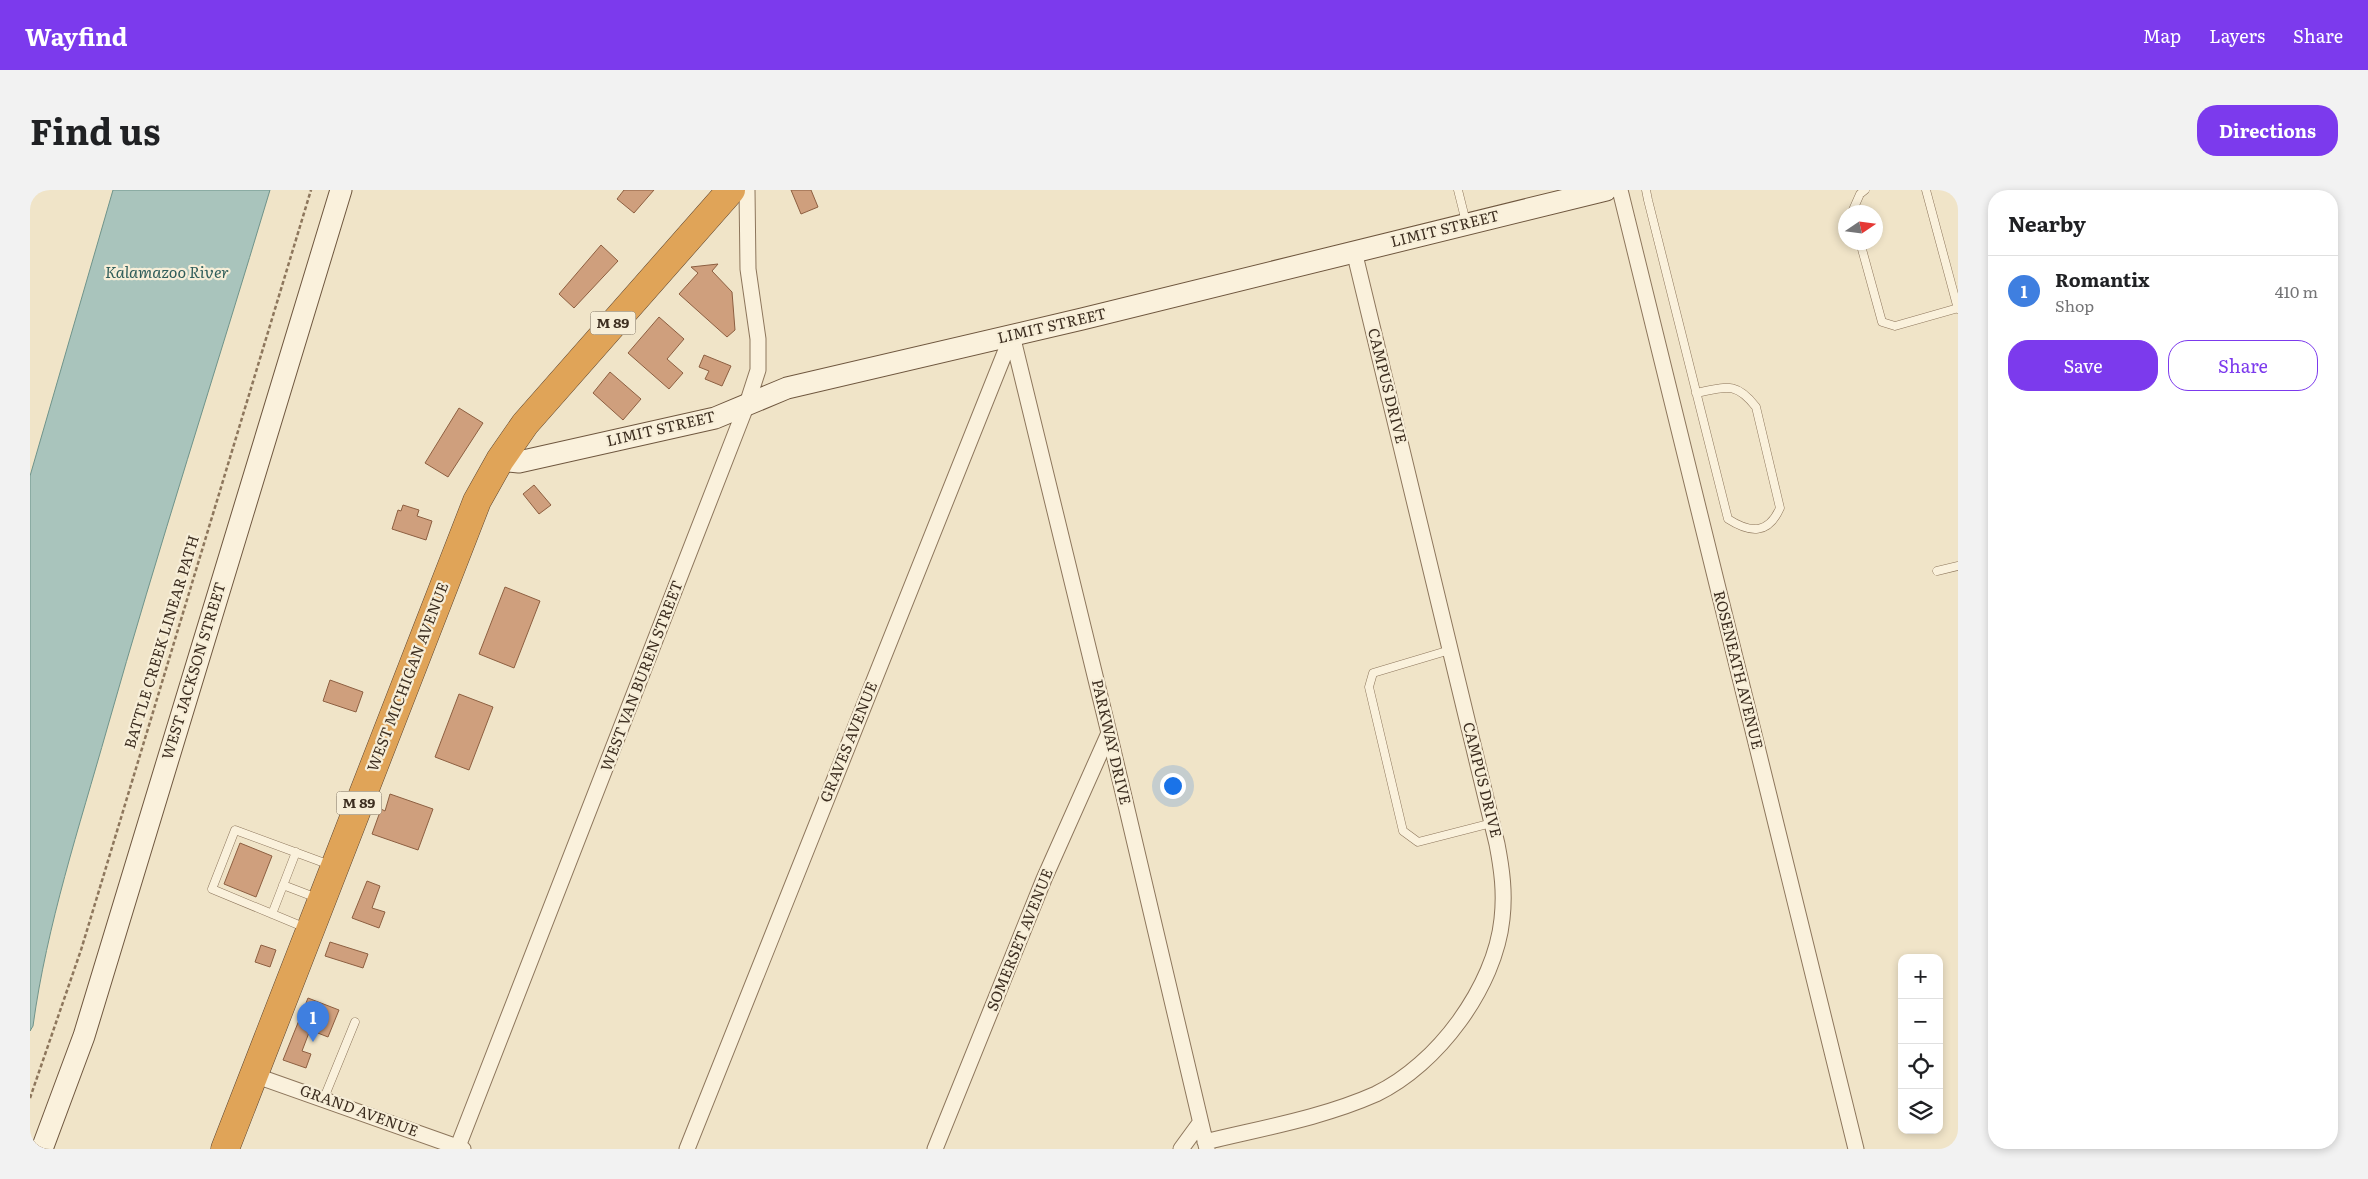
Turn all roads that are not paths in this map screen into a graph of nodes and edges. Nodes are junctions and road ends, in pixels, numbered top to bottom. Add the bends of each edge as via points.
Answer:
1 (341, 190) edge
2 (731, 190) edge
3 (747, 190) edge
4 (1458, 190) edge
5 (1606, 190) edge
6 (1620, 190) edge
7 (1646, 190) edge
8 (1865, 190) edge
9 (1926, 190) edge
10 (1855, 205) edge
11 (1467, 224) junction
12 (1862, 250) edge
13 (1354, 251) junction
14 (1958, 308) edge
15 (1012, 335) junction
16 (1696, 393) junction
17 (748, 404) junction
18 (500, 460) junction
19 (1958, 566) edge
20 (1937, 571) dead end
21 (1450, 650) junction
22 (1109, 733) junction
23 (1492, 823) junction
24 (296, 852) junction
25 (334, 867) junction
26 (284, 885) junction
27 (321, 900) junction
28 (272, 914) junction
29 (310, 930) junction
30 (355, 1022) dead end
31 (254, 1075) junction
32 (324, 1098) junction
33 (1200, 1123) junction
34 (1206, 1146) edge
35 (460, 1148) edge
36 (42, 1149) edge
37 (225, 1149) edge
38 (687, 1149) edge
39 (935, 1149) edge
40 (1182, 1149) edge
41 (1856, 1149) edge

1 - 36 street, WEST JACKSON STREET via 84,1036
2 - 18 highway, M 89 via 525,424
3 - 17 street, WEST VAN BUREN STREET via 748,269 758,339 758,370
4 - 11 lane
5 - 11 street, LIMIT STREET
6 - 41 street, ROSENEATH AVENUE
7 - 16 lane
8 - 10 lane
9 - 14 lane
11 - 13 street, LIMIT STREET
12 - 14 lane via 1882,322 1895,326
13 - 15 street, LIMIT STREET
13 - 21 street, CAMPUS DRIVE
15 - 17 street, LIMIT STREET via 787,388
15 - 22 street, PARKWAY DRIVE
15 - 38 street, GRAVES AVENUE
16 - 16 lane via 1728,518 1743,528 1763,528 1775,519 1780,508 1756,407 1746,394 1730,386
17 - 18 street, LIMIT STREET via 715,418 519,462
17 - 35 street, WEST VAN BUREN STREET
18 - 25 highway, WEST MICHIGAN AVENUE / M 89 via 477,501
19 - 20 lane
21 - 23 street, CAMPUS DRIVE
21 - 23 lane via 1373,673 1369,687 1403,831 1418,842
22 - 33 street, PARKWAY DRIVE
22 - 39 street, SOMERSET AVENUE via 1044,879
23 - 34 street, CAMPUS DRIVE via 1504,881 1502,921 1496,948 1479,990 1460,1021 1437,1048 1410,1072 1377,1093
24 - 25 lane
24 - 26 lane
24 - 28 lane via 235,830 212,889
25 - 27 highway, WEST MICHIGAN AVENUE / M 89
26 - 27 lane
26 - 28 lane
27 - 29 highway, WEST MICHIGAN AVENUE / M 89
28 - 29 lane
29 - 31 highway, WEST MICHIGAN AVENUE / M 89
30 - 32 lane
31 - 32 street, GRAND AVENUE
31 - 37 highway, WEST MICHIGAN AVENUE / M 89
32 - 35 street, GRAND AVENUE
33 - 34 street, PARKWAY DRIVE
33 - 40 street

